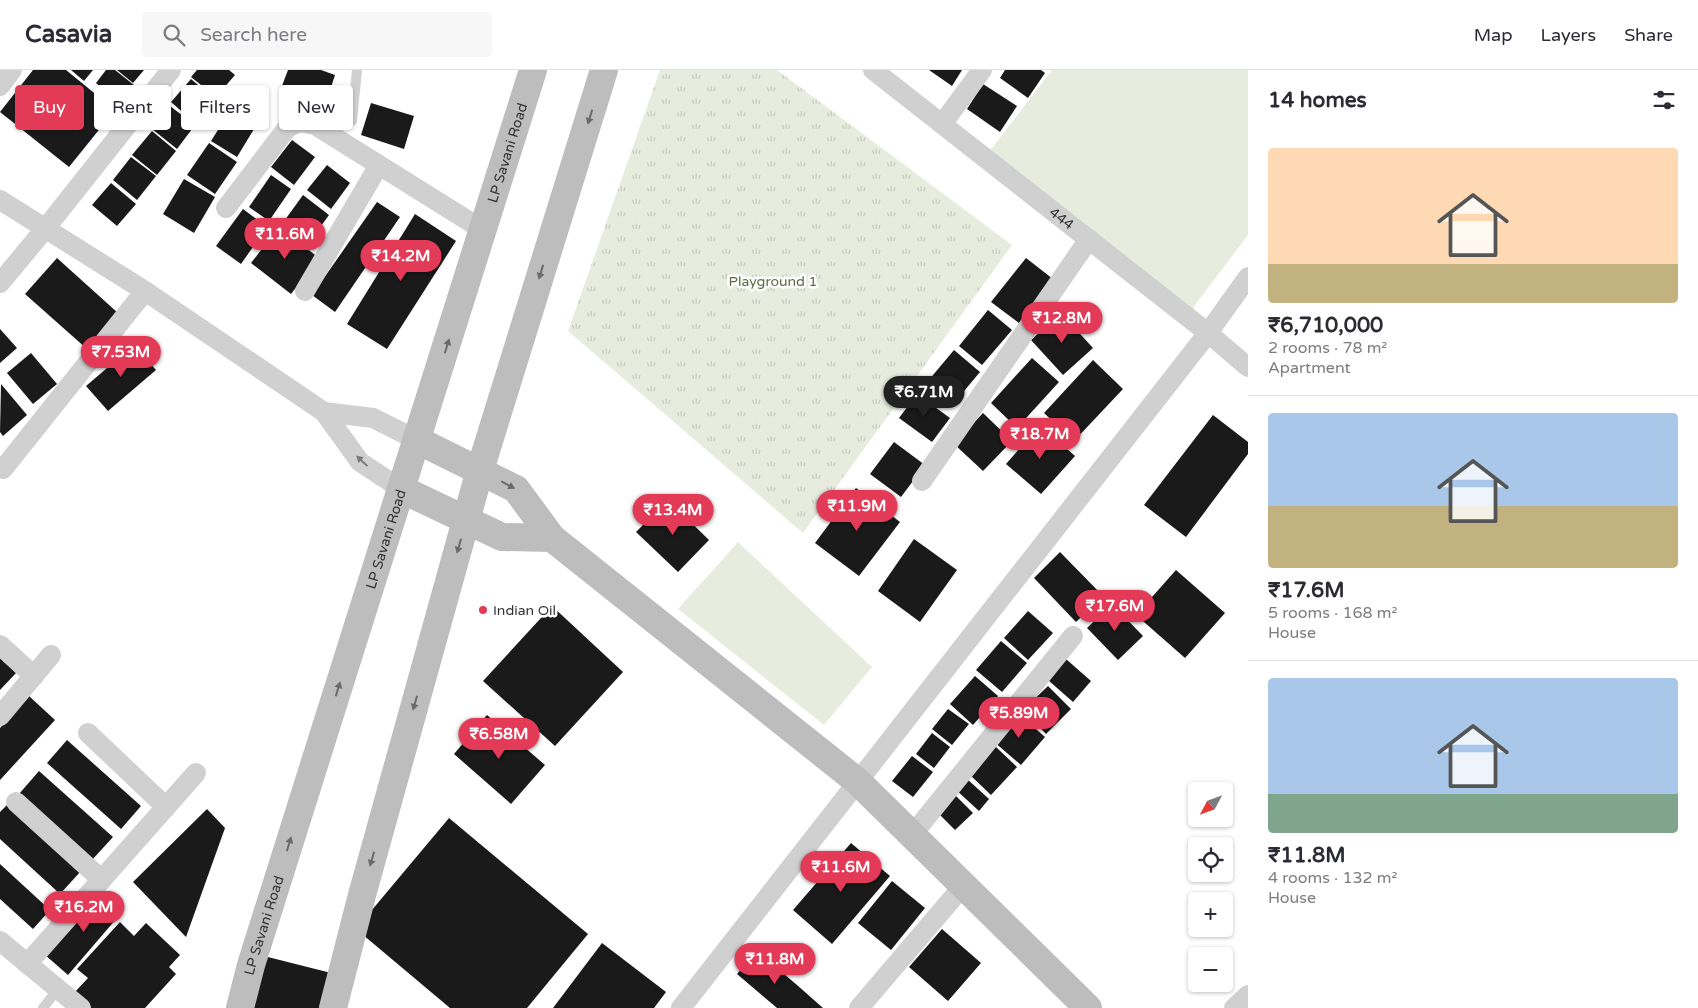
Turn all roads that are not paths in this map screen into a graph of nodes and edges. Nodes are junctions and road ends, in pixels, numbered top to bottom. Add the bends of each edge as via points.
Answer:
1 (12, 70) edge
2 (171, 70) edge
3 (357, 70) edge
4 (533, 70) edge
5 (604, 70) edge
6 (873, 70) edge
7 (982, 70) edge
8 (0, 86) edge
9 (353, 111) edge
10 (942, 124) junction
11 (379, 165) junction
12 (0, 200) edge
13 (226, 208) dead end
14 (45, 229) junction
15 (483, 230) junction
16 (1088, 239) junction
17 (1248, 277) edge
18 (0, 283) edge
19 (145, 291) junction
20 (305, 291) dead end
21 (1208, 333) junction
22 (1248, 367) edge
23 (324, 412) junction
24 (417, 440) junction
25 (3, 469) dead end
26 (480, 470) junction
27 (922, 481) dead end
28 (401, 489) junction
29 (466, 520) junction
30 (552, 538) junction
31 (1074, 636) dead end
32 (0, 645) edge
33 (51, 655) dead end
34 (34, 676) junction
35 (0, 716) edge
36 (88, 733) dead end
37 (196, 772) dead end
38 (857, 781) junction
39 (16, 802) dead end
40 (166, 807) junction
41 (912, 835) junction
42 (102, 880) junction
43 (964, 886) junction
44 (0, 941) edge
45 (28, 964) junction
46 (58, 989) junction
47 (1248, 995) edge
48 (43, 1008) edge
49 (81, 1008) edge
50 (240, 1008) edge
51 (333, 1008) edge
52 (681, 1008) edge
53 (860, 1008) edge
54 (1088, 1008) edge
55 (1234, 1008) edge

1 - 8 street
2 - 14 street
3 - 9 lane
4 - 15 main road, LP Savani Road
5 -> 26 main road
6 - 10 street, 444
7 - 10 street
10 - 16 street, 444
11 - 13 street via 315,125 300,122 287,128
11 - 15 street
11 - 20 street
12 - 14 street
14 - 18 street
14 - 19 street
24 -> 15 main road, LP Savani Road
16 - 21 street, 444
16 - 27 street
17 - 21 street
19 - 23 street
19 - 25 street
21 - 22 street, 444
21 - 38 street
23 - 24 street via 373,418
28 -> 23 street via 360,462
24 - 26 main road
24 - 28 main road, LP Savani Road
26 - 29 main road
26 -> 30 main road via 516,489
28 - 29 main road
50 -> 28 main road, LP Savani Road
29 - 30 main road via 502,537
29 -> 51 main road
30 - 38 main road
31 - 41 street
32 - 34 street
33 - 34 street
34 - 35 street
36 - 40 street
37 - 40 street
38 - 41 main road
38 - 52 street
39 - 42 street
40 - 42 street
41 - 43 main road
42 - 45 street
43 - 53 street
43 - 54 main road
44 - 45 street
45 - 46 street
46 - 48 lane
46 - 49 street
47 - 55 street

